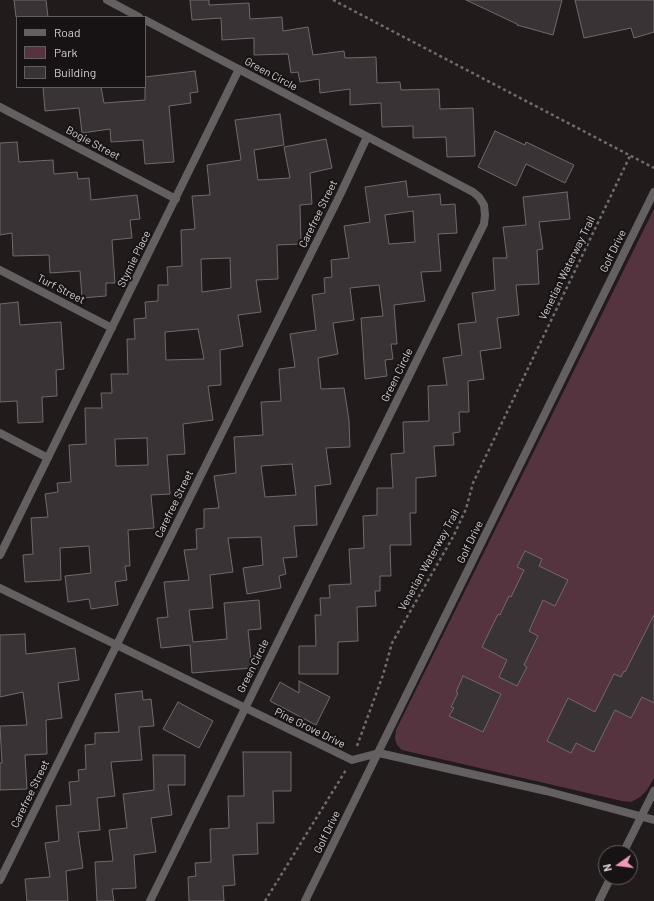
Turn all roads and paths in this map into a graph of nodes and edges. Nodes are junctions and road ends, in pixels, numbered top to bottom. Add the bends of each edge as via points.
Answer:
1 (107, 0) edge
2 (333, 0) edge
3 (137, 16) edge
4 (146, 21) edge
5 (239, 69) junction
6 (0, 107) edge
7 (367, 137) junction
8 (630, 156) junction
9 (654, 168) edge
10 (654, 192) edge
11 (176, 199) junction
12 (0, 270) edge
13 (112, 328) junction
14 (0, 433) edge
15 (48, 458) junction
16 (0, 555) edge
17 (0, 588) edge
18 (116, 646) junction
19 (245, 709) junction
20 (379, 753) junction
21 (352, 760) junction
22 (654, 791) edge
23 (641, 816) junction
24 (654, 820) edge
25 (627, 845) edge
26 (0, 880) edge
27 (607, 885) edge
28 (150, 901) edge
29 (265, 901) edge
30 (305, 901) edge
31 (599, 901) edge

1 - 3 street
2 - 8 path
4 - 5 street, Green Circle
5 - 7 street, Green Circle
5 - 11 street, Stymie Place
6 - 11 street, Bogie Street
7 - 18 street, Carefree Street
7 - 19 street, Green Circle via 480,197 484,205 484,224
8 - 9 path
8 - 21 path, Venetian Waterway Trail via 473,483 466,510 453,537 392,643
10 - 20 street, Golf Drive
11 - 13 street, Stymie Place
12 - 13 street, Turf Street
13 - 15 street, Stymie Place
14 - 15 street
15 - 16 street, Stymie Place
17 - 18 street, Pine Grove Drive
18 - 19 street, Pine Grove Drive
18 - 26 street, Carefree Street
19 - 21 street, Pine Grove Drive
19 - 28 street, Green Circle
20 - 21 street, Pine Grove Drive
20 - 23 street, Pine Grove Drive via 546,791
20 - 30 street, Golf Drive
21 - 29 path, Venetian Waterway Trail
22 - 23 street
23 - 24 street, Pine Grove Drive
23 - 25 street
27 - 31 street

